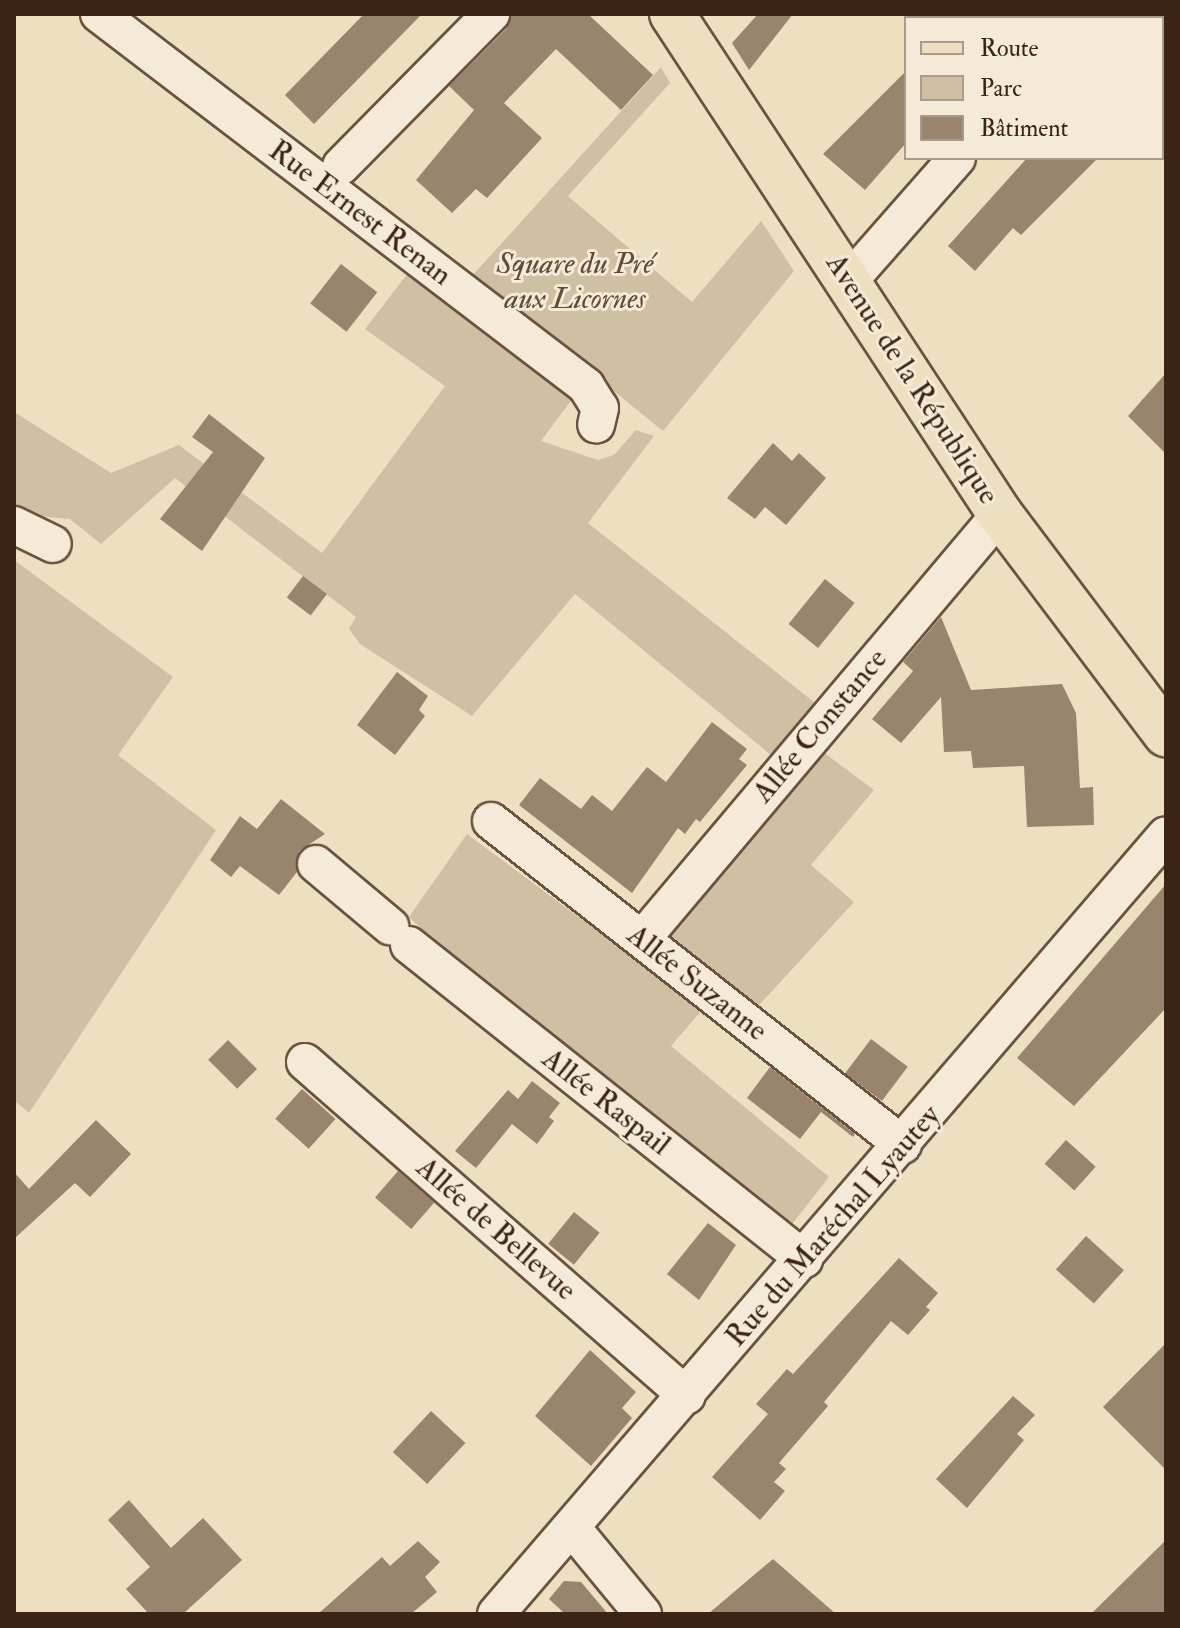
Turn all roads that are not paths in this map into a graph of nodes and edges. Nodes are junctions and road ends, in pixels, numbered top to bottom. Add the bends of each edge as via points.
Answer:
1 (99, 14) edge
2 (491, 14) edge
3 (672, 14) edge
4 (955, 160) edge
5 (341, 166) dead end
6 (848, 282) junction
7 (596, 425) dead end
8 (1000, 514) junction
9 (14, 525) edge
10 (53, 544) dead end
11 (1166, 734) edge
12 (491, 821) dead end
13 (1166, 835) edge
14 (316, 864) dead end
15 (642, 939) junction
16 (305, 1062) dead end
17 (903, 1145) junction
18 (804, 1259) junction
19 (687, 1396) junction
20 (573, 1529) junction
21 (496, 1614) edge
22 (643, 1614) edge

1 - 7 street, Rue Ernest Renan via 586,386 600,408
2 - 5 street
3 - 6 main road, Avenue de la République
4 - 6 street
6 - 8 main road, Avenue de la République
8 - 11 main road, Avenue de la République
8 - 15 street, Allée Constance
9 - 10 street
12 - 15 street, Allée Suzanne
13 - 17 street, Rue du Maréchal Lyautey
14 - 18 street, Allée Raspail
15 - 17 street, Allée Suzanne
16 - 19 street, Allée de Bellevue
17 - 18 street, Rue du Maréchal Lyautey
18 - 19 street, Rue du Maréchal Lyautey
19 - 20 street, Rue du Maréchal Lyautey
20 - 21 street, Rue du Maréchal Lyautey
20 - 22 street

